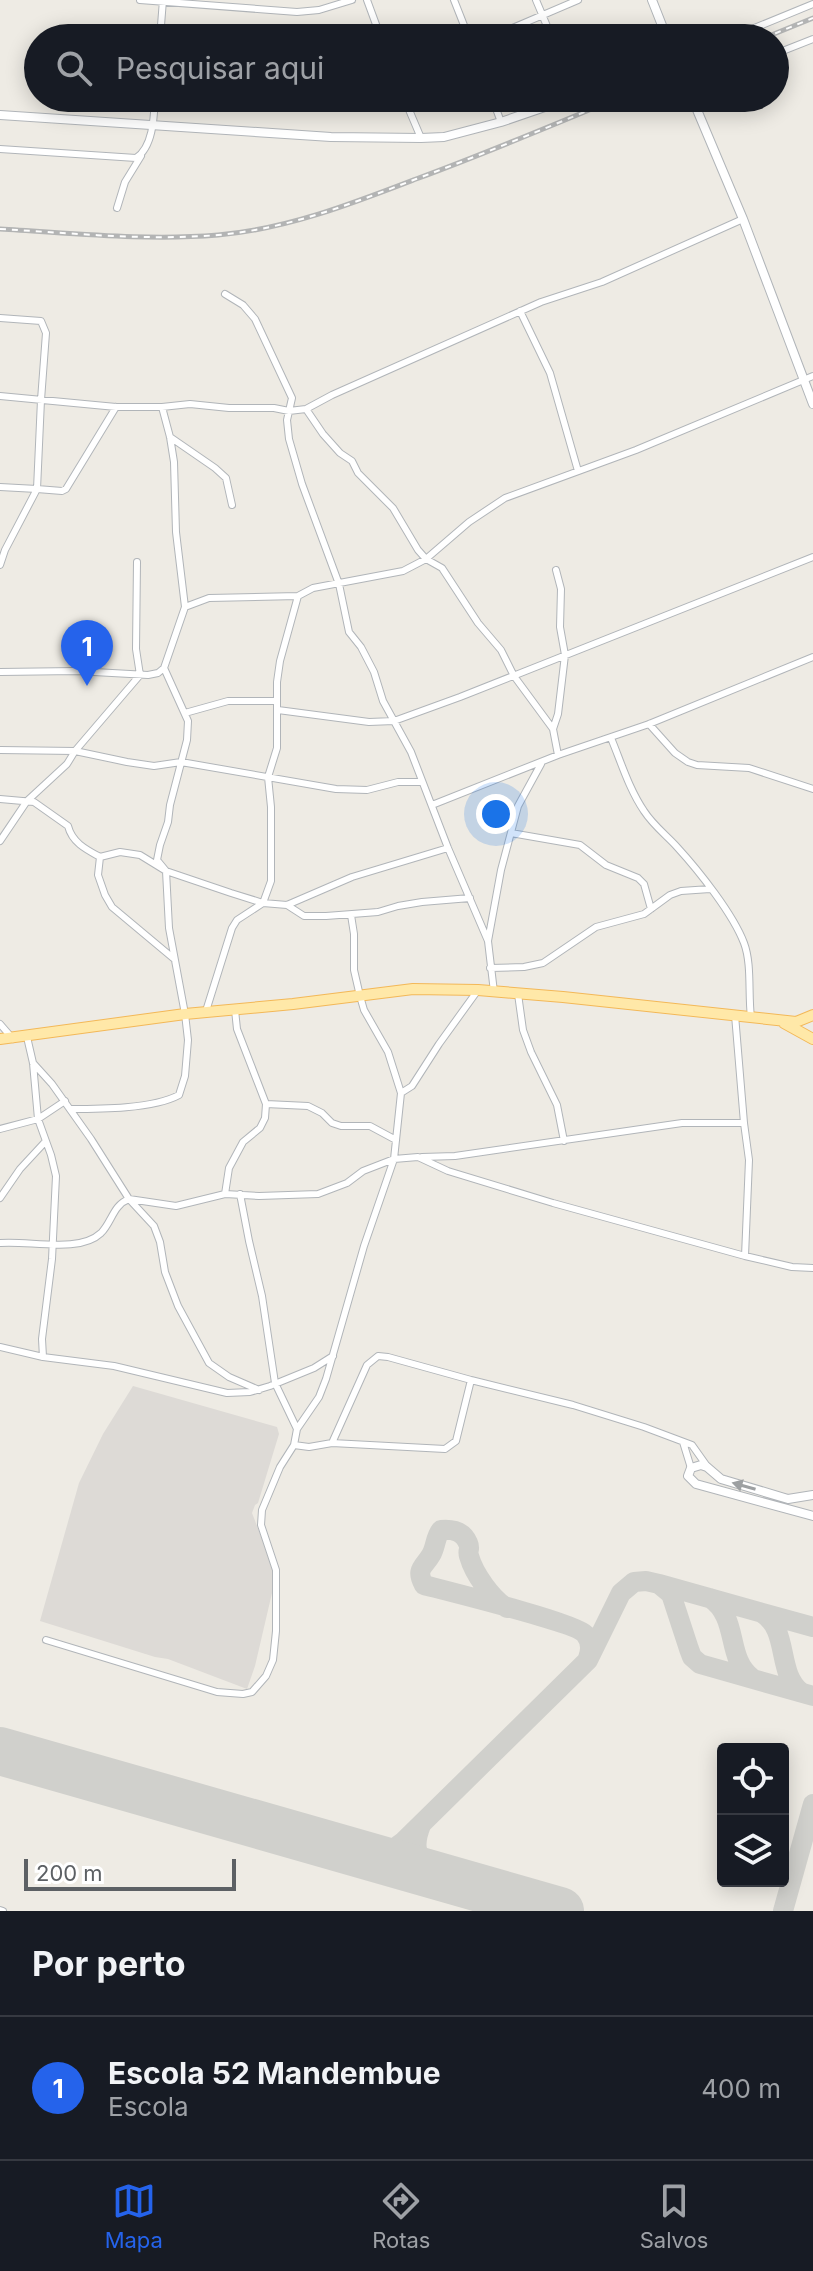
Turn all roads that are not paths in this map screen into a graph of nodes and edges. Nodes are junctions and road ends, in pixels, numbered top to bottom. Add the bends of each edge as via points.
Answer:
1 (140, 0) edge
2 (259, 0) edge
3 (352, 0) edge
4 (367, 0) edge
5 (454, 0) edge
6 (536, 0) edge
7 (578, 0) edge
8 (652, 0) edge
9 (163, 1) edge
10 (809, 3) edge
11 (258, 9) junction
12 (541, 14) junction
13 (161, 24) edge
14 (376, 24) edge
15 (463, 24) edge
16 (519, 24) edge
17 (546, 24) edge
18 (661, 24) edge
19 (762, 24) edge
20 (813, 39) edge
21 (789, 48) edge
22 (154, 112) edge
23 (410, 112) edge
24 (497, 112) edge
25 (530, 112) edge
26 (698, 112) edge
27 (0, 115) edge
28 (501, 122) junction
29 (153, 126) junction
30 (421, 138) junction
31 (0, 149) edge
32 (141, 156) junction
33 (117, 208) dead end
34 (743, 219) junction
35 (225, 294) dead end
36 (520, 311) junction
37 (0, 318) edge
38 (809, 378) edge
39 (0, 396) edge
40 (41, 400) junction
41 (813, 404) edge
42 (116, 407) junction
43 (162, 407) junction
44 (306, 409) junction
45 (289, 411) junction
46 (170, 437) junction
47 (578, 471) junction
48 (0, 487) edge
49 (37, 489) junction
50 (232, 505) dead end
51 (813, 557) edge
52 (426, 559) junction
53 (137, 562) dead end
54 (0, 565) edge
55 (556, 570) dead end
56 (339, 584) junction
57 (298, 596) junction
58 (185, 607) junction
59 (565, 655) junction
60 (813, 657) edge
61 (164, 668) junction
62 (0, 672) edge
63 (140, 675) junction
64 (514, 676) junction
65 (277, 701) junction
66 (278, 710) junction
67 (185, 713) junction
68 (394, 721) junction
69 (649, 724) junction
70 (553, 729) junction
71 (611, 738) junction
72 (0, 750) edge
73 (75, 751) junction
74 (558, 755) junction
75 (181, 762) junction
76 (541, 764) junction
77 (268, 777) junction
78 (422, 782) junction
79 (813, 789) edge
80 (0, 799) edge
81 (27, 801) junction
82 (432, 805) junction
83 (511, 833) junction
84 (0, 841) edge
85 (448, 848) junction
86 (100, 857) junction
87 (166, 871) junction
88 (710, 889) junction
89 (470, 898) junction
90 (263, 903) junction
91 (287, 905) junction
92 (651, 909) junction
93 (351, 915) junction
94 (488, 941) junction
95 (174, 960) junction
96 (490, 968) junction
97 (478, 990) junction
98 (494, 992) junction
99 (518, 994) junction
100 (360, 996) junction
101 (235, 1010) junction
102 (206, 1013) junction
103 (185, 1014) junction
104 (735, 1014) junction
105 (813, 1015) edge
106 (751, 1017) junction
107 (779, 1020) junction
108 (0, 1024) edge
109 (27, 1037) junction
110 (0, 1039) edge
111 (13, 1039) junction
112 (813, 1039) edge
113 (33, 1063) junction
114 (401, 1093) junction
115 (65, 1101) junction
116 (266, 1104) junction
117 (70, 1109) junction
118 (38, 1119) junction
119 (744, 1123) junction
120 (0, 1129) edge
121 (396, 1140) junction
122 (564, 1141) junction
123 (45, 1142) junction
124 (418, 1157) junction
125 (394, 1159) junction
126 (225, 1194) junction
127 (240, 1194) junction
128 (0, 1198) edge
129 (129, 1199) junction
130 (0, 1243) edge
131 (52, 1244) junction
132 (745, 1256) junction
133 (813, 1268) edge
134 (0, 1347) edge
135 (333, 1356) junction
136 (43, 1357) junction
137 (471, 1380) junction
138 (275, 1383) junction
139 (259, 1390) junction
140 (297, 1429) junction
141 (683, 1442) junction
142 (332, 1443) junction
143 (294, 1445) junction
144 (691, 1468) junction
145 (711, 1471) junction
146 (813, 1495) edge
147 (813, 1516) edge
148 (46, 1640) dead end

1 - 9 street
2 - 11 street
3 - 11 street via 319,10
4 - 14 street
5 - 15 street
6 - 12 street
7 - 12 street
8 - 18 street
9 - 11 street
9 - 13 street
10 - 19 street
12 - 16 street
12 - 17 street
20 - 21 street
22 - 29 street
23 - 30 street
24 - 28 street
25 - 28 street
26 - 34 street
27 - 29 street
28 - 30 street
29 - 30 street
29 - 32 street
31 - 32 street
32 - 33 street
34 - 36 street via 602,282
34 - 38 street
35 - 45 street via 255,319 292,398
36 - 44 street
36 - 47 street via 550,373
37 - 40 street via 45,325
38 - 41 street
38 - 47 street
39 - 40 street
40 - 42 street
40 - 49 street
42 - 43 street
42 - 49 street via 66,489
43 - 45 street
43 - 46 street
44 - 45 street
44 - 52 street via 393,508
45 - 56 street via 289,439 302,484
46 - 50 street via 226,478
46 - 58 street
47 - 52 street via 505,498
48 - 49 street
49 - 54 street
51 - 59 street
52 - 56 street via 403,571
52 - 64 street via 442,568
53 - 63 street
55 - 59 street
56 - 57 street
56 - 68 street via 349,632 374,672
57 - 58 street via 209,598
57 - 65 street via 280,661
58 - 61 street
59 - 64 street
59 - 70 street
60 - 69 street
61 - 63 street
61 - 67 street
62 - 63 street
63 - 73 street
64 - 68 street
64 - 70 street
65 - 66 street
65 - 67 street via 228,701
66 - 68 street
66 - 77 street via 277,748
67 - 75 street
68 - 78 street
69 - 71 street
69 - 79 street via 688,762 749,768
70 - 74 street
71 - 74 street
71 - 88 street via 644,811
72 - 73 street
73 - 75 street via 154,766
73 - 81 street
74 - 76 street
75 - 77 street
75 - 87 street via 157,860
76 - 82 street
76 - 83 street via 518,806
77 - 78 street via 336,789
77 - 90 street via 271,881
78 - 82 street
80 - 81 street
81 - 84 street
81 - 86 street via 68,826 71,837
82 - 85 street
83 - 92 street via 580,845 606,865 638,878
83 - 94 street
85 - 89 street
85 - 91 street via 352,877
86 - 87 street via 140,855
86 - 95 street via 98,875 112,907
87 - 90 street
87 - 95 street
88 - 92 street via 681,891
88 - 106 street via 743,941
89 - 93 street
89 - 94 street
90 - 91 street
90 - 102 street via 232,928
91 - 93 street via 304,916
92 - 96 street via 596,927 543,963
93 - 100 street
94 - 96 street
95 - 103 street
96 - 98 street
97 - 98 main road
97 - 100 main road via 413,989
97 - 114 street via 412,1086
98 - 99 main road
99 - 104 main road
99 - 122 street via 523,1030 557,1105
100 - 101 main road
100 - 114 street
101 - 102 main road
101 - 116 street via 237,1029
102 - 103 main road
103 - 109 main road
103 - 117 street via 188,1061 179,1095 127,1107
104 - 106 main road
104 - 119 street
105 - 107 main road via 796,1022
106 - 107 main road
107 - 112 main road
108 - 111 street
109 - 111 main road
109 - 113 street
110 - 111 main road
113 - 115 street
113 - 118 street
114 - 121 street
115 - 117 street
115 - 118 street
116 - 121 street via 308,1106 332,1123 370,1126
116 - 126 street via 260,1128 243,1142 229,1168
117 - 129 street
118 - 120 street
118 - 123 street
119 - 122 street via 682,1123
119 - 132 street via 749,1160
121 - 125 street
122 - 124 street
123 - 128 street
123 - 131 street via 56,1176
124 - 125 street
124 - 132 street via 490,1185
125 - 127 street via 318,1194
125 - 135 street
126 - 127 street
126 - 129 street via 176,1206
127 - 138 street
129 - 131 street via 122,1201 100,1233
129 - 139 street via 154,1226 178,1306 209,1363
130 - 131 street
131 - 136 street
132 - 133 street
134 - 136 street
135 - 138 street
135 - 140 street via 319,1397
136 - 139 street via 114,1366 227,1393
137 - 141 street via 573,1405
137 - 142 street via 456,1441 445,1449
137 - 142 street via 378,1356 367,1365
138 - 139 street
138 - 140 street
140 - 143 street
141 - 144 street
141 - 145 street via 692,1445
142 - 143 street
143 - 148 street via 262,1510 261,1525 276,1570 275,1647 266,1676 252,1692 217,1692
144 - 145 street via 701,1465
144 - 147 street via 688,1476 696,1484
146 -> 145 street via 788,1499 721,1479

